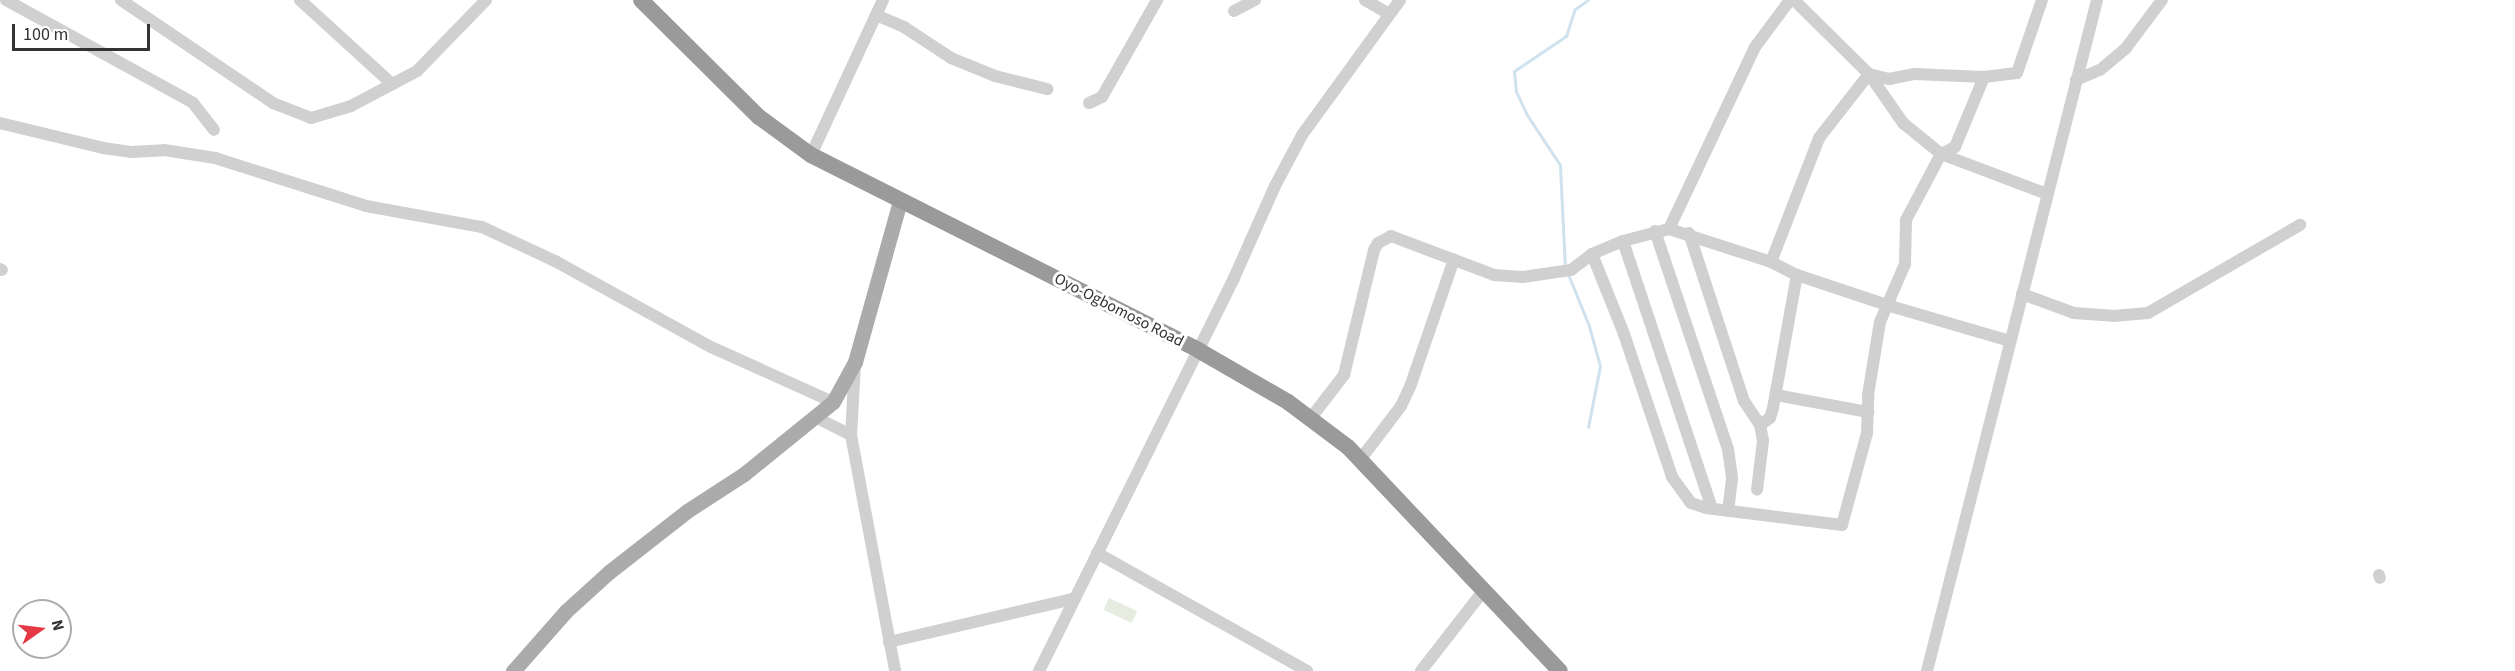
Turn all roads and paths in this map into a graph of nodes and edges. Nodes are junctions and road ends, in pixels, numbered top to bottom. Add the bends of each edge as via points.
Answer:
1 (6, 0) edge
2 (121, 0) edge
3 (300, 0) edge
4 (486, 0) edge
5 (640, 0) edge
6 (883, 0) edge
7 (1157, 0) edge
8 (1256, 0) edge
9 (1365, 0) edge
10 (1400, 0) edge
11 (1792, 0) edge
12 (2042, 0) edge
13 (2162, 0) edge
14 (2094, 2) edge
15 (1234, 11) dead end
16 (1389, 14) junction
17 (876, 15) junction
18 (1869, 74) junction
19 (1984, 77) junction
20 (2076, 80) junction
21 (392, 84) junction
22 (1047, 89) dead end
23 (1089, 103) dead end
24 (0, 123) edge
25 (214, 130) dead end
26 (1941, 154) junction
27 (811, 155) junction
28 (2046, 194) junction
29 (900, 201) junction
30 (2300, 225) dead end
31 (1669, 229) junction
32 (1655, 231) junction
33 (1689, 232) junction
34 (1623, 241) junction
35 (1592, 254) junction
36 (1454, 259) junction
37 (1771, 262) junction
38 (1797, 275) junction
39 (2022, 294) junction
40 (1890, 306) junction
41 (2010, 341) junction
42 (1198, 350) junction
43 (855, 362) junction
44 (1776, 395) junction
45 (833, 402) junction
46 (1868, 412) junction
47 (815, 417) junction
48 (1310, 418) junction
49 (1760, 424) junction
50 (851, 435) junction
51 (1360, 460) junction
52 (1757, 490) dead end
53 (1712, 509) junction
54 (1728, 511) junction
55 (1097, 553) junction
56 (1484, 590) junction
57 (1073, 599) junction
58 (889, 642) junction
59 (513, 671) edge
60 (895, 671) edge
61 (1040, 671) edge
62 (1307, 671) edge
63 (1421, 671) edge
64 (1560, 671) edge
65 (1928, 671) edge

1 - 25 street via 193,103
2 - 21 street via 296,115 322,117
3 - 21 street
4 - 21 street via 433,57
5 - 27 highway, Oyo-Ogbomoso Road via 759,117
6 - 17 street
7 - 23 street via 1102,97
8 - 15 street
9 - 16 street
10 - 16 street
11 - 18 street
11 - 31 street via 1755,47
12 - 19 street via 2019,71
13 - 20 street via 2126,48 2100,70
14 - 20 street
16 - 42 street via 1302,135
17 - 22 street via 904,27 951,58 995,76
17 - 27 street
18 - 19 street via 1889,79 1914,74
18 - 26 street via 1903,123
18 - 37 street via 1819,138
19 - 26 street via 1955,147
20 - 28 street
24 - 45 street via 103,148 131,152 164,150 214,158 366,207 482,227 555,261 711,347
26 - 28 street
26 - 40 street via 1906,220 1905,264
27 - 29 highway, Oyo-Ogbomoso Road
28 - 39 street
29 - 42 highway, Oyo-Ogbomoso Road
29 - 43 main road
30 - 39 street via 2148,313 2088,315
31 - 32 street
31 - 33 street
32 - 34 street
32 - 54 street via 1730,456
33 - 37 street
33 - 49 street via 1744,401
34 - 35 street
34 - 53 street
35 - 36 street via 1565,272 1523,277 1494,275
35 - 53 street via 1624,334 1672,477 1690,503
36 - 48 street via 1391,236 1378,243 1344,375
36 - 51 street via 1410,387 1401,406
37 - 38 street
38 - 40 street
38 - 44 street
39 - 41 street
40 - 41 street
40 - 46 street via 1880,322
41 - 65 street
42 - 48 highway, Oyo-Ogbomoso Road
42 - 55 street
43 - 45 main road
43 - 50 street
44 - 46 street
44 - 49 street via 1770,417
45 - 47 main road
46 - 54 street via 1867,433 1842,525
47 - 50 street
47 - 59 main road via 609,572 566,611
48 - 51 highway, Oyo-Ogbomoso Road
49 - 52 street via 1763,441
50 - 58 street
51 - 56 highway, Oyo-Ogbomoso Road
53 - 54 street
55 - 57 street
55 - 62 street
56 - 63 street
56 - 64 highway, Oyo-Ogbomoso Road
57 - 58 street
57 - 61 street
58 - 60 street

